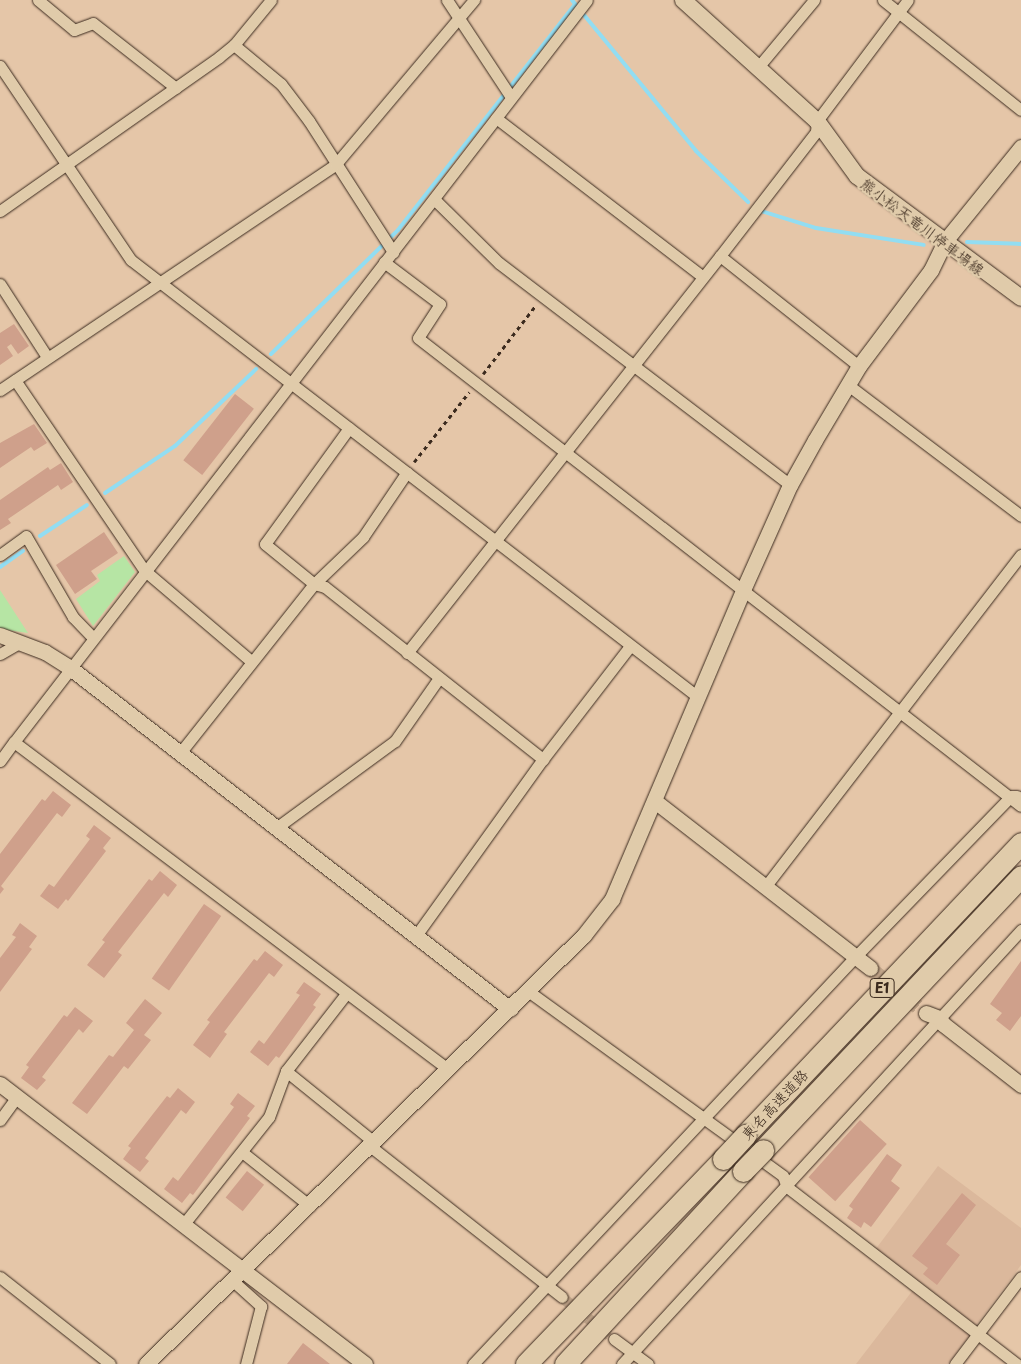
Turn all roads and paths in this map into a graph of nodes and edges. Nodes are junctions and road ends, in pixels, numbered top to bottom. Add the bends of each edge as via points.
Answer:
1 (38, 0) edge
2 (271, 0) edge
3 (447, 0) edge
4 (474, 0) edge
5 (587, 0) edge
6 (683, 0) edge
7 (814, 0) edge
8 (883, 0) edge
9 (908, 0) edge
10 (899, 12) junction
11 (459, 18) junction
12 (234, 45) junction
13 (0, 66) edge
14 (759, 66) junction
15 (176, 88) junction
16 (508, 94) junction
17 (1021, 110) edge
18 (496, 118) junction
19 (817, 122) junction
20 (1021, 147) edge
21 (65, 164) junction
22 (335, 165) junction
23 (434, 199) junction
24 (0, 210) edge
25 (945, 241) junction
26 (392, 250) junction
27 (720, 256) junction
28 (384, 262) junction
29 (702, 276) junction
30 (161, 281) junction
31 (0, 284) edge
32 (1021, 298) edge
33 (48, 357) junction
34 (635, 364) junction
35 (859, 366) junction
36 (15, 380) junction
37 (292, 381) junction
38 (848, 385) junction
39 (0, 390) edge
40 (349, 428) junction
41 (566, 452) junction
42 (407, 472) junction
43 (790, 485) junction
44 (1021, 516) edge
45 (497, 540) junction
46 (0, 555) edge
47 (1021, 555) edge
48 (144, 570) junction
49 (314, 584) junction
50 (743, 590) junction
51 (0, 635) edge
52 (93, 638) junction
53 (21, 642) junction
54 (630, 646) junction
55 (407, 653) junction
56 (0, 654) edge
57 (251, 661) junction
58 (69, 667) junction
59 (439, 678) junction
60 (698, 697) junction
61 (902, 710) junction
62 (14, 742) junction
63 (180, 753) junction
64 (543, 759) junction
65 (0, 761) edge
66 (1016, 796) edge
67 (656, 802) junction
68 (1021, 806) edge
69 (276, 828) junction
70 (1021, 843) edge
71 (1021, 876) edge
72 (765, 887) junction
73 (1021, 930) edge
74 (415, 937) junction
75 (857, 955) junction
76 (870, 968) tunnel mouth
77 (528, 991) junction
78 (346, 994) junction
79 (510, 1009) junction
80 (932, 1015) junction
81 (448, 1069) junction
82 (286, 1071) junction
83 (0, 1084) edge
84 (1021, 1085) edge
85 (17, 1097) junction
86 (705, 1118) junction
87 (0, 1120) edge
88 (372, 1144) junction
89 (242, 1152) junction
90 (787, 1187) junction
91 (310, 1206) junction
92 (183, 1225) junction
93 (0, 1277) edge
94 (238, 1277) junction
95 (1021, 1277) edge
96 (547, 1286) junction
97 (562, 1297) tunnel mouth
98 (978, 1334) junction
99 (614, 1339) tunnel mouth
100 (633, 1352) junction
101 (110, 1364) edge
102 (146, 1364) edge
103 (246, 1364) edge
104 (365, 1364) edge
105 (473, 1364) edge
106 (526, 1364) edge
107 (565, 1364) edge
108 (622, 1364) edge
109 (648, 1364) edge
110 (955, 1364) edge
111 (1017, 1364) edge

1 - 15 street via 74,30 93,24
2 - 12 street
3 - 11 street
4 - 11 street
5 - 16 street
6 - 14 main road, 熊小松天竜川停車場線
7 - 14 street
8 - 10 street
9 - 10 street
10 - 17 street
10 - 19 street
11 - 16 street
11 - 22 street
12 - 15 street
12 - 22 street via 281,84 309,121
13 - 21 street
14 - 19 main road, 熊小松天竜川停車場線
15 - 21 street
16 - 18 street
18 - 23 street
18 - 29 street
19 - 25 main road, 熊小松天竜川停車場線 via 857,176
19 - 27 street via 816,132
20 - 25 street
21 - 24 street
21 - 30 street via 131,260
22 - 26 street
22 - 30 street
23 - 26 street
23 - 34 street via 499,263
25 - 32 main road, 熊小松天竜川停車場線
25 - 35 street via 930,270
26 - 28 street
27 - 29 street
27 - 35 street
28 - 37 street
28 - 41 street via 440,304 418,338
29 - 34 street
30 - 33 street
30 - 37 street
31 - 33 street
33 - 36 street
34 - 41 street
34 - 43 street
35 - 38 street
36 - 39 street
36 - 48 street
37 - 40 street
37 - 48 street
38 - 43 street
38 - 44 street
40 - 42 street
40 - 49 street via 265,544
41 - 45 street
41 - 50 street
42 - 45 street
42 - 49 street via 363,537
43 - 50 street
45 - 54 street
45 - 55 street
46 - 52 street via 26,536 73,617
47 - 61 street
48 - 52 street
48 - 57 street
49 - 55 street via 326,587
49 - 57 street
50 - 60 street
50 - 61 street
51 - 53 street
52 - 58 street
53 - 56 street
53 - 58 street
54 - 60 street
54 - 64 street
55 - 59 street
57 - 63 street
58 - 62 street
58 - 63 street
59 - 64 street
59 - 69 street via 395,741
60 - 67 street
61 - 66 street
61 - 72 street
62 - 65 street
62 - 78 street
63 - 69 street
64 - 74 street
66 - 68 street
66 - 75 street
67 - 72 street
67 - 77 street via 612,899 584,935
69 - 74 street
70 - 106 highway, 東名高速道路 / E1, bridge
71 - 107 highway, 東名高速道路 / E1, bridge
72 - 75 street
73 - 80 street
74 - 79 street
75 - 76 street
75 - 86 street
77 - 79 street
77 - 86 street
78 - 81 street
78 - 82 street
79 - 81 street
80 - 84 street
80 - 90 street
81 - 88 street
82 - 88 street
82 - 89 street via 269,1117
83 - 85 street
85 - 87 street
85 - 92 street
86 - 90 street via 783,1176
86 - 96 street
88 - 91 street
88 - 96 street
89 - 91 street
89 - 92 street
90 - 98 street
90 - 100 street
91 - 94 street
92 - 94 street
93 - 101 street
94 - 102 street
94 - 103 street via 261,1306
94 - 104 street
95 - 98 street
96 - 97 street
96 - 105 street
98 - 110 street
98 - 111 street
99 - 100 street
100 - 108 street
100 - 109 street

